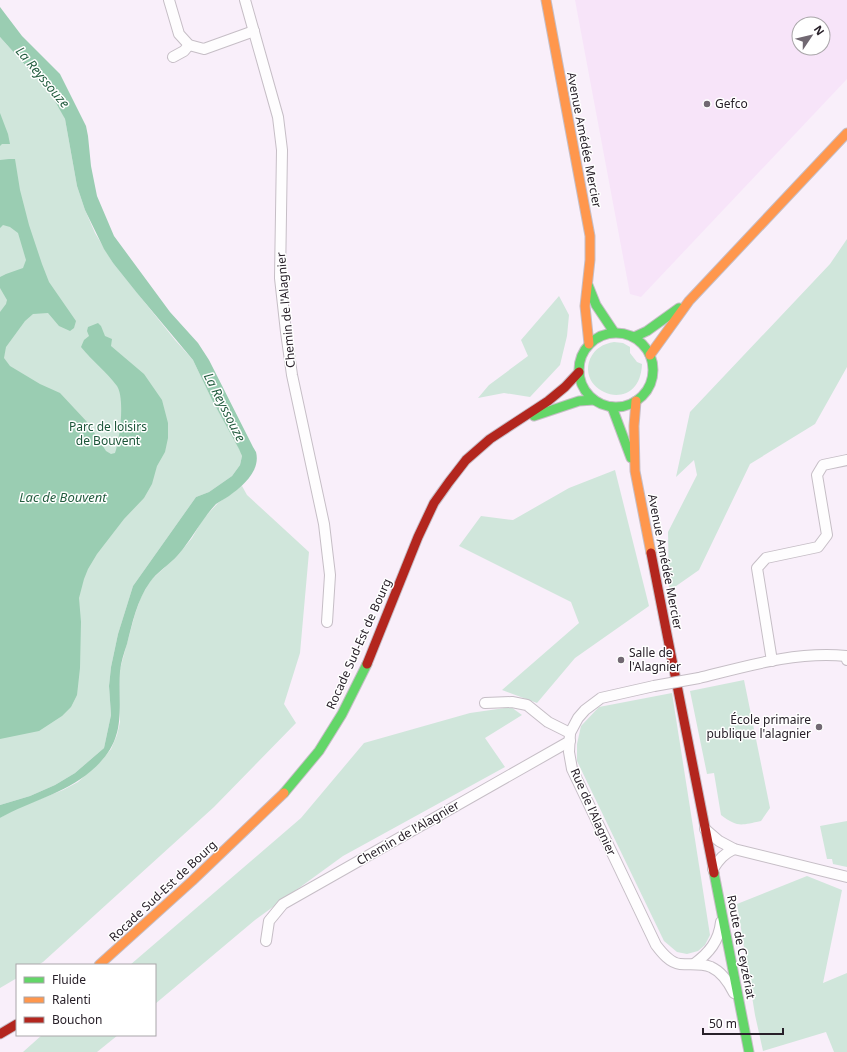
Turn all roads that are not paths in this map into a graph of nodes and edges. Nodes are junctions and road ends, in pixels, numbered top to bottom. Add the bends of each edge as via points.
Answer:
1 (169, 0) edge
2 (245, 0) edge
3 (546, 0) edge
4 (254, 31) junction
5 (189, 45) junction
6 (173, 57) dead end
7 (847, 133) edge
8 (588, 285) junction
9 (689, 302) junction
10 (614, 332) junction
11 (634, 337) junction
12 (588, 344) junction
13 (650, 355) junction
14 (579, 372) junction
15 (594, 400) junction
16 (636, 401) junction
17 (612, 407) junction
18 (518, 422) junction
19 (847, 460) edge
20 (635, 471) junction
21 (326, 622) dead end
22 (847, 657) edge
23 (772, 661) junction
24 (485, 703) dead end
25 (570, 737) junction
26 (705, 829) junction
27 (734, 849) junction
28 (713, 870) junction
29 (847, 877) edge
30 (722, 910) junction
31 (266, 940) dead end
32 (100, 964) edge
33 (694, 964) junction
34 (739, 1001) junction
35 (16, 1025) edge
36 (0, 1034) edge
37 (749, 1052) edge

1 - 5 street via 179,34
2 - 4 street, Chemin de l'Alagnier
3 - 8 main road, Avenue Amédée Mercier via 590,236 592,251
4 - 5 street via 204,49
4 - 21 street, Chemin de l'Alagnier via 278,117 282,150 280,278 292,375 324,524 330,575
5 - 6 street
7 - 9 main road
8 - 10 main road, Avenue Amédée Mercier via 596,305
8 - 12 main road, Avenue Amédée Mercier via 585,302
9 - 11 main road
9 - 13 main road
10 - 11 main road
10 - 12 main road via 600,336
11 - 13 main road
12 - 14 main road via 581,357
13 - 16 main road via 653,376 644,394
14 - 15 main road via 581,383
14 - 18 main road via 548,401
15 - 17 main road
15 - 18 main road via 579,401
16 - 17 main road via 625,406
16 - 20 main road, Avenue Amédée Mercier
17 - 20 main road, Avenue Amédée Mercier
18 - 32 main road, Rocade Sud-Est de Bourg via 490,439 466,460 434,503 368,661 319,751 287,790
19 - 23 street via 823,465 817,475 827,535 818,547 766,558 758,568
20 - 26 main road, Avenue Amédée Mercier
22 - 23 street via 806,655
23 - 25 street, bridge via 601,698 578,718
24 - 25 street via 512,702 526,705
25 - 31 street, Chemin de l'Alagnier via 283,904 269,921
25 - 33 street, Rue de l'Alagnier via 572,769 656,946 665,956 679,964
26 - 27 street
26 - 28 main road, Avenue Amédée Mercier
27 - 28 street via 718,860
27 - 29 street
28 - 30 main road, Route de Ceyzériat
30 - 33 street via 716,940 706,955
30 - 34 main road, Route de Ceyzériat
33 - 34 street, Rue de l'Alagnier via 711,967 720,973
34 - 37 main road, Route de Ceyzériat
35 - 36 main road

